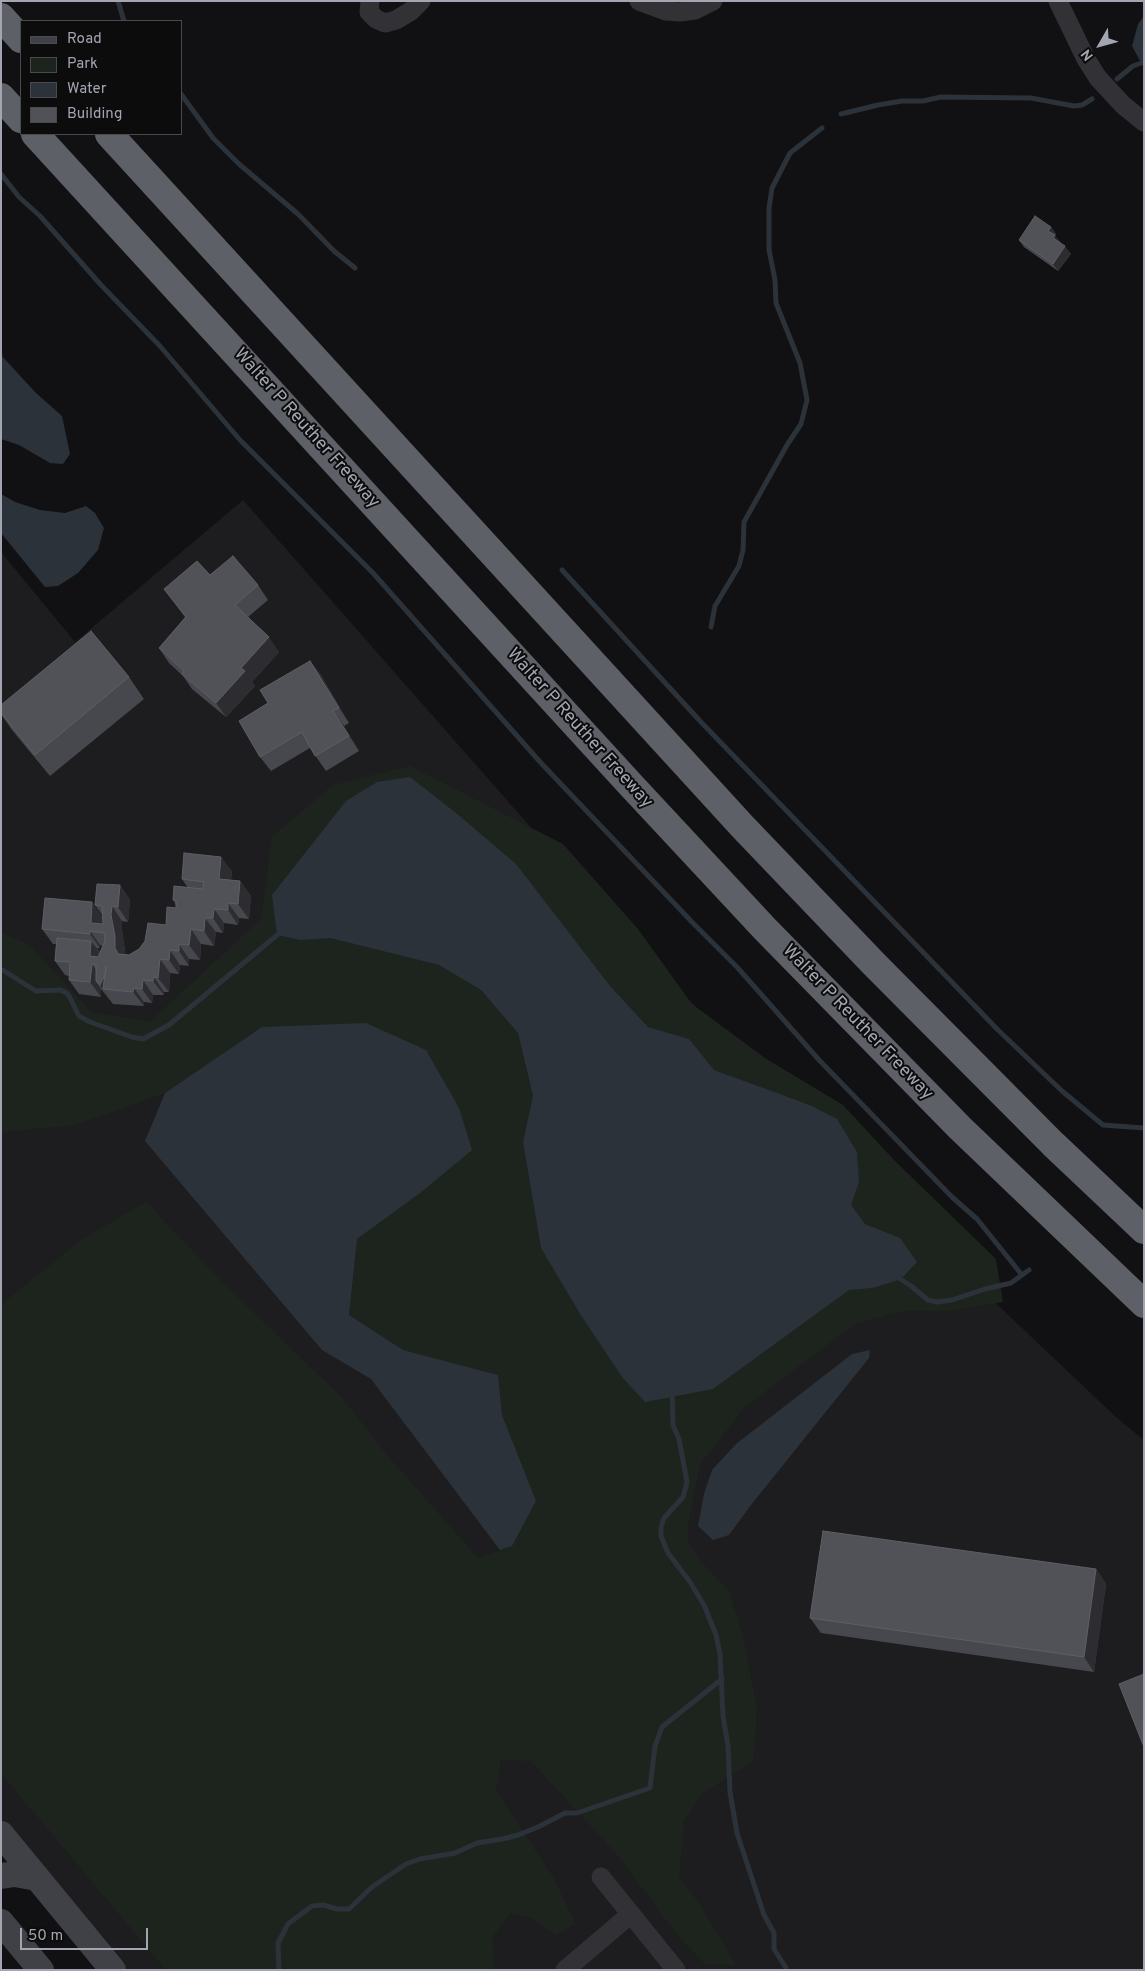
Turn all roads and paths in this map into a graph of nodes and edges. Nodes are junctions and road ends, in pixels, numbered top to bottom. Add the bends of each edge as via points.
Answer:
1 (370, 1) edge
2 (421, 1) edge
3 (639, 1) edge
4 (713, 1) edge
5 (1058, 1) edge
6 (1, 17) edge
7 (20, 38) edge
8 (1, 97) edge
9 (20, 118) edge
10 (1144, 122) edge
11 (36, 135) edge
12 (110, 135) edge
13 (1144, 1230) edge
14 (1144, 1304) edge
15 (1, 1834) edge
16 (1, 1876) edge
17 (601, 1877) dead end
18 (37, 1878) junction
19 (631, 1914) junction
20 (1, 1922) edge
21 (41, 1970) edge
22 (113, 1970) edge
23 (565, 1970) edge
24 (676, 1970) edge

1 - 2 street via 369,12 385,23 396,20
3 - 4 street via 666,12 695,10
5 - 10 street via 1098,78
6 - 7 highway
8 - 9 highway
11 - 14 highway, Walter P Reuther Freeway via 759,922 960,1128
12 - 13 highway via 742,826 880,971
15 - 18 main road
16 - 18 main road via 15,1874
17 - 19 street
18 - 22 main road
19 - 23 street
19 - 24 street
20 - 21 main road

